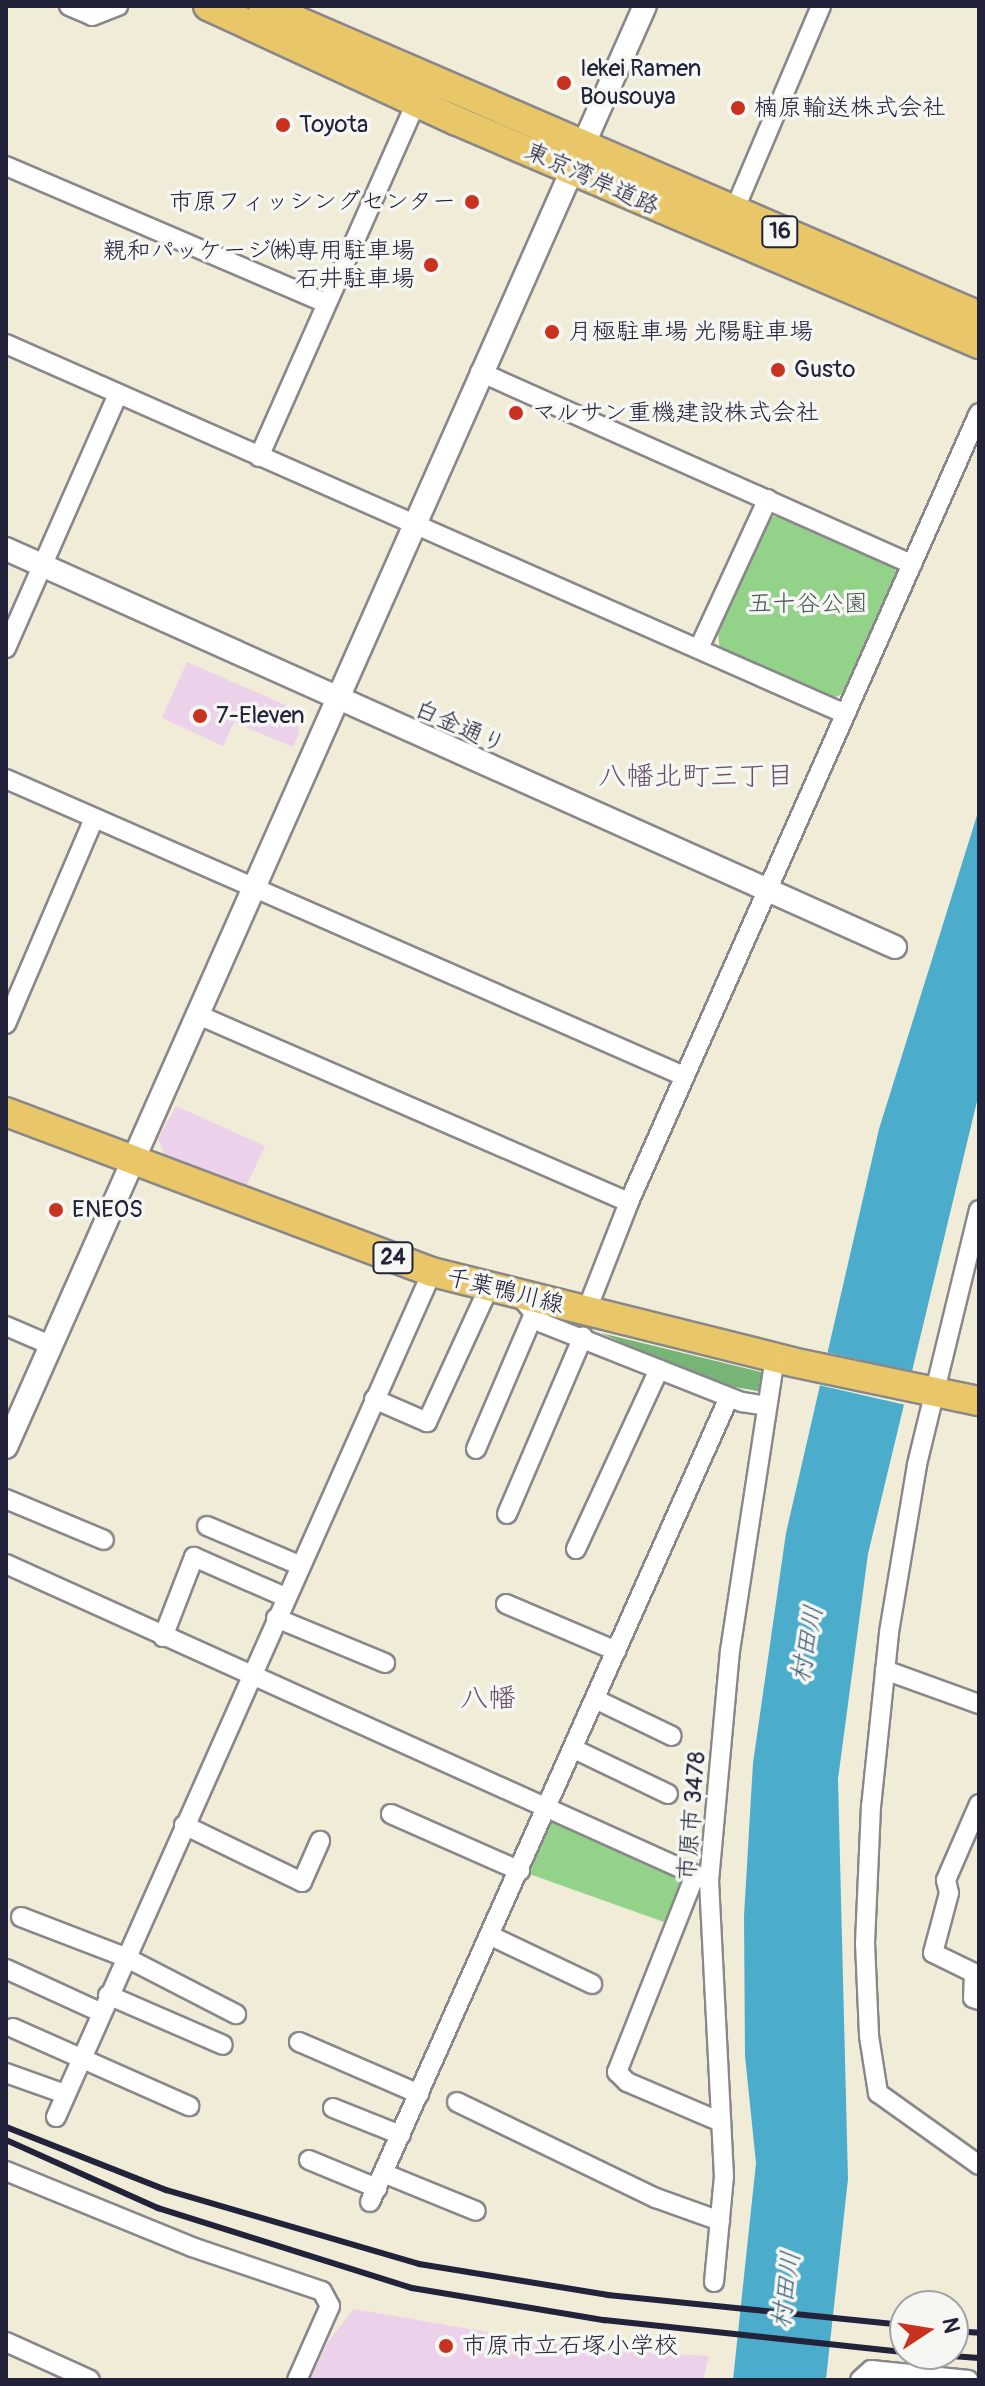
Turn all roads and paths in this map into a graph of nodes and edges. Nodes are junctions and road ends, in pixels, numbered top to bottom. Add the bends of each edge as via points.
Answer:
1 (69, 6) edge
2 (118, 6) edge
3 (208, 6) edge
4 (263, 6) edge
5 (645, 6) edge
6 (821, 6) edge
7 (417, 101) junction
8 (577, 157) junction
9 (6, 166) edge
10 (734, 211) junction
11 (325, 303) junction
12 (979, 316) edge
13 (6, 344) edge
14 (979, 344) edge
15 (480, 372) junction
16 (118, 394) junction
17 (979, 413) edge
18 (259, 457) junction
19 (768, 499) junction
20 (412, 524) junction
21 (6, 549) edge
22 (912, 564) junction
23 (43, 567) junction
24 (6, 648) edge
25 (699, 648) junction
26 (335, 699) junction
27 (843, 713) junction
28 (6, 779) edge
29 (94, 819) junction
30 (251, 887) junction
31 (766, 891) junction
32 (895, 947) dead end
33 (196, 1014) junction
34 (6, 1024) edge
35 (684, 1076) junction
36 (6, 1112) edge
37 (130, 1160) junction
38 (629, 1202) junction
39 (979, 1210) edge
40 (432, 1272) junction
41 (489, 1287) junction
42 (525, 1305) junction
43 (584, 1324) junction
44 (6, 1326) edge
45 (48, 1344) junction
46 (784, 1359) junction
47 (659, 1369) junction
48 (930, 1392) junction
49 (729, 1397) junction
50 (374, 1399) junction
51 (979, 1401) edge
52 (767, 1406) junction
53 (7, 1441) edge
54 (476, 1449) dead end
55 (6, 1499) edge
56 (507, 1514) dead end
57 (207, 1526) dead end
58 (104, 1540) dead end
59 (576, 1549) dead end
60 (6, 1564) edge
61 (299, 1565) junction
62 (285, 1597) junction
63 (506, 1604) dead end
64 (276, 1618) junction
65 (163, 1637) junction
66 (616, 1651) junction
67 (385, 1663) dead end
68 (885, 1670) junction
69 (250, 1677) junction
70 (595, 1699) junction
71 (979, 1704) edge
72 (672, 1736) dead end
73 (574, 1749) junction
74 (668, 1794) dead end
75 (979, 1804) edge
76 (549, 1808) junction
77 (391, 1814) dead end
78 (184, 1825) junction
79 (320, 1841) dead end
80 (520, 1871) junction
81 (702, 1878) junction
82 (21, 1917) dead end
83 (491, 1936) junction
84 (125, 1957) junction
85 (6, 1969) edge
86 (592, 1984) dead end
87 (979, 2000) edge
88 (104, 2003) junction
89 (236, 2014) dead end
90 (13, 2028) dead end
91 (299, 2042) dead end
92 (223, 2045) dead end
93 (81, 2055) junction
94 (6, 2073) edge
95 (65, 2094) junction
96 (419, 2094) junction
97 (457, 2102) dead end
98 (189, 2106) dead end
99 (333, 2108) dead end
100 (56, 2117) dead end
101 (721, 2122) junction
102 (401, 2135) junction
103 (309, 2160) dead end
104 (979, 2165) edge
105 (6, 2171) edge
106 (377, 2187) junction
107 (476, 2211) dead end
108 (720, 2221) junction
109 (714, 2282) dead end
110 (6, 2342) edge
111 (90, 2380) edge
112 (297, 2380) edge
113 (860, 2380) edge
114 (968, 2380) edge

1 - 2 street via 92,16
3 - 7 main road, 東京湾岸道路 / 16
4 - 8 main road, 東京湾岸道路 / 16
5 - 8 street
6 - 10 street
7 - 8 main road, 東京湾岸道路 / 16
7 - 11 street
8 - 10 main road, 東京湾岸道路 / 16
8 - 14 main road, 東京湾岸道路 / 16
8 - 15 street
9 - 11 street
10 - 12 main road, 東京湾岸道路 / 16
11 - 18 street
13 - 16 street
15 - 19 street
15 - 20 street
16 - 18 street
16 - 23 street
17 - 22 street
18 - 20 street
19 - 22 street
19 - 25 street
20 - 25 street
20 - 26 street
21 - 23 street, 白金通り
22 - 27 street
23 - 24 street
23 - 26 street, 白金通り
25 - 27 street
26 - 30 street
26 - 31 street, 白金通り
27 - 31 street
28 - 29 street
29 - 30 street
29 - 34 street
30 - 33 street
30 - 35 street
31 - 32 street, 白金通り
31 - 35 street
33 - 37 street
33 - 38 street
35 - 38 street
36 - 37 main road, 千葉鴨川線 / 24
37 - 40 main road, 千葉鴨川線 / 24
37 - 45 street
38 - 43 street
39 - 48 street
40 - 41 main road, 千葉鴨川線 / 24
40 - 50 street
41 - 42 main road, 千葉鴨川線 / 24
41 - 50 street via 427,1422
42 - 43 main road, 千葉鴨川線 / 24
42 - 54 street
43 - 46 main road, 千葉鴨川線 / 24
43 - 47 street
43 - 56 street
44 - 45 street
45 - 53 street
46 - 48 main road, 千葉鴨川線 / 24
46 - 52 street, 市原市 3478
47 - 49 street
47 - 59 street
48 - 51 main road, 24
48 - 68 street
49 - 52 street
49 - 66 street
50 - 61 street
52 - 81 street, 市原市 3478
55 - 58 street
57 - 61 street
60 - 65 street
61 - 62 street
62 - 64 street
62 - 65 street via 194,1557
63 - 66 street
64 - 67 street
64 - 69 street
65 - 69 street
66 - 70 street
68 - 71 street
68 - 104 street via 865,1943 869,2036 878,2093
69 - 76 street
69 - 78 street
70 - 72 street
70 - 73 street
73 - 74 street
73 - 76 street
75 - 87 street via 946,1880 949,1893 933,1953 974,1973 973,1998
76 - 80 street
76 - 81 street
77 - 80 street
78 - 79 street via 302,1882
78 - 84 street
80 - 83 street
81 - 101 street, 市原市 3478
81 - 101 street via 617,2072 627,2082
82 - 84 street
83 - 86 street
83 - 96 street
84 - 88 street
84 - 89 street
85 - 88 street
88 - 92 street
88 - 93 street
90 - 93 street
91 - 96 street
93 - 95 street
93 - 98 street
94 - 95 street
95 - 100 street
96 - 102 street
97 - 108 street via 656,2198
99 - 102 street
101 - 108 street, 市原市 3478
102 - 106 street
103 - 106 street
105 - 112 street via 192,2247 322,2291 330,2306
106 - 107 street
108 - 109 street, 市原市 3478
110 - 111 street
113 - 114 street via 871,2370

